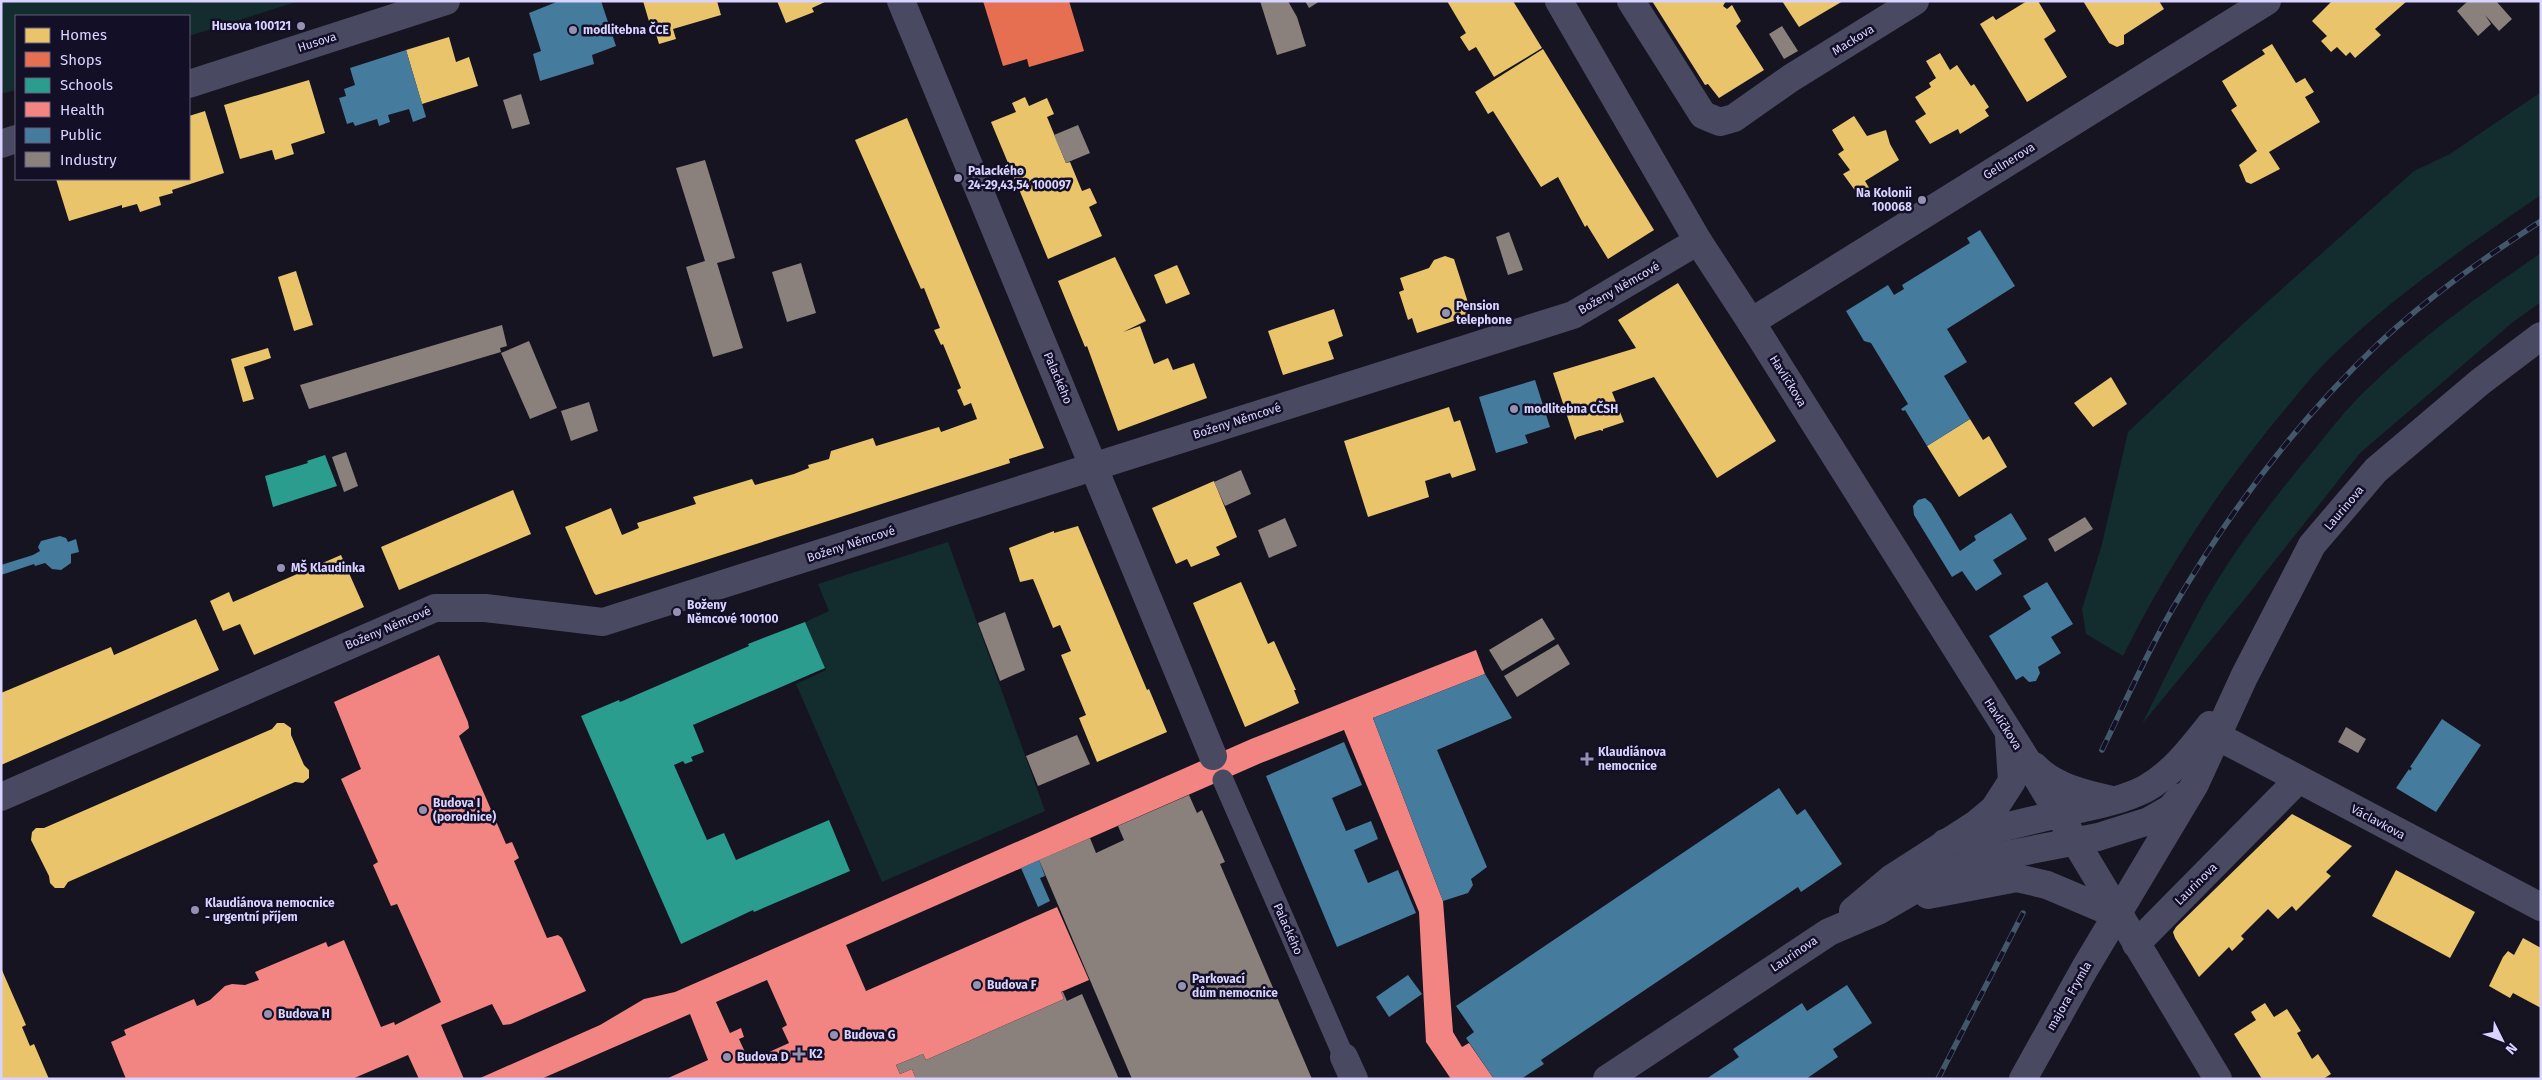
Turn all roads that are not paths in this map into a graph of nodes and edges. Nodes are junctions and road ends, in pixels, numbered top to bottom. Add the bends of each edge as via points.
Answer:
1 (446, 1) edge
2 (901, 1) edge
3 (1559, 1) edge
4 (1631, 1) edge
5 (1915, 1) edge
6 (2267, 1) edge
7 (190, 84) edge
8 (15, 139) edge
9 (1, 144) edge
10 (1698, 241) junction
11 (1751, 322) junction
12 (2541, 336) edge
13 (1095, 466) junction
14 (2236, 692) junction
15 (2008, 733) junction
16 (2217, 736) junction
17 (2024, 756) junction
18 (1218, 768) joint
19 (2298, 780) junction
20 (2195, 784) junction
21 (1, 797) edge
22 (2116, 800) junction
23 (2058, 815) junction
24 (2074, 841) junction
25 (1944, 844) junction
26 (2541, 907) edge
27 (1878, 911) junction
28 (2118, 915) junction
29 (1829, 932) junction
30 (2136, 944) junction
31 (1349, 1068) edge
32 (1607, 1079) edge
33 (2023, 1079) edge
34 (2218, 1079) edge

1 - 7 street, Husova
2 - 13 street, Palackého
3 - 10 street, Havlíčkova
4 - 5 street, Mackova via 1703,115 1720,122 1734,118
6 - 11 street, Gellnerova
8 - 9 street
10 - 11 street, Havlíčkova
10 - 13 street, Boženy Němcové via 1573,315
11 - 15 street, Havlíčkova
12 - 14 street, Laurinova via 2480,382 2376,470 2312,545
13 - 18 street, Palackého
13 - 21 street, Boženy Němcové via 603,622 485,608 435,608
14 - 16 street, Laurinova
14 - 22 street via 2185,756 2164,776 2144,789
15 - 17 street, Havlíčkova
15 - 25 street via 2012,781 1994,809
16 - 19 street, Václavkova
16 - 20 street, Laurinova
17 - 22 street via 2042,775 2064,786
17 - 23 street
18 - 31 street, Palackého
19 - 26 street, Václavkova
19 - 30 street, Laurinova
20 - 24 street, Laurinova via 2170,809 2148,821
20 - 28 street, majora Frymla
22 - 23 street
23 - 24 street
23 - 25 street
24 - 27 street, Laurinova via 1965,865
24 - 28 street
25 - 29 street via 1892,878
27 - 28 street via 1940,891 2018,878 2047,885
27 - 29 street, Laurinova
28 - 30 street
28 - 33 street, majora Frymla
29 - 32 street, Laurinova
30 - 34 street

